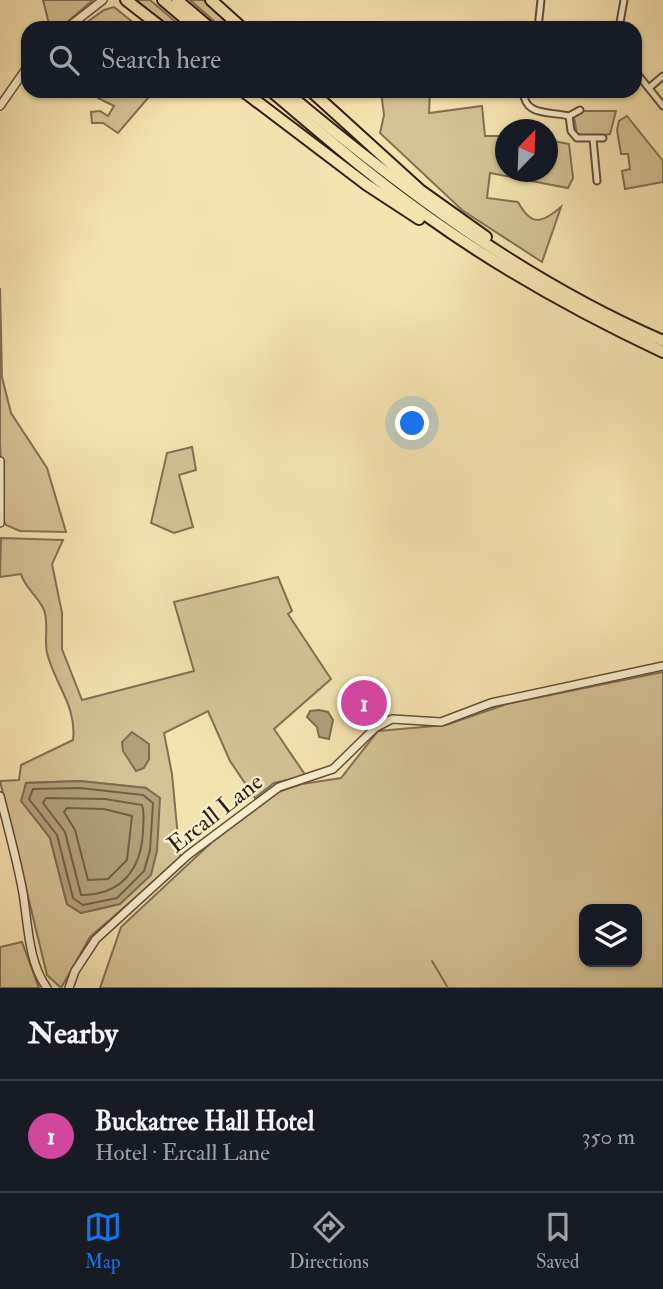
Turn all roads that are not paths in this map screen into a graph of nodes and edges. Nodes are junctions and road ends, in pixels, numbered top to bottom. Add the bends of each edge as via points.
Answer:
1 (103, 0) edge
2 (126, 0) edge
3 (163, 0) edge
4 (177, 0) edge
5 (211, 0) edge
6 (541, 0) edge
7 (624, 0) edge
8 (76, 21) edge
9 (153, 21) edge
10 (188, 21) edge
11 (202, 21) edge
12 (234, 21) edge
13 (539, 21) edge
14 (620, 21) edge
15 (21, 76) edge
16 (663, 76) edge
17 (642, 80) edge
18 (649, 88) junction
19 (252, 98) edge
20 (280, 98) edge
21 (294, 98) edge
22 (319, 98) edge
23 (524, 98) edge
24 (0, 106) edge
25 (663, 106) edge
26 (580, 110) dead end
27 (569, 116) junction
28 (603, 138) dead end
29 (593, 139) junction
30 (597, 174) junction
31 (605, 175) dead end
32 (597, 181) dead end
33 (471, 246) junction
34 (588, 304) junction
35 (663, 341) edge
36 (663, 352) edge
37 (0, 460) edge
38 (0, 523) edge
39 (663, 666) edge
40 (0, 796) edge
41 (47, 988) edge
42 (69, 988) edge

1 - 8 street
2 - 9 highway
3 - 10 highway
4 - 11 highway
5 - 12 highway
6 - 13 street
7 - 14 street
15 - 24 street
16 - 18 street
17 - 18 street
18 - 25 street
19 - 33 highway via 367,185
20 - 33 highway via 403,198
21 - 34 highway via 429,207 510,261
22 - 34 highway via 421,190
23 - 27 street via 532,110
26 - 27 street
27 - 29 street via 574,136
28 - 29 street
29 - 30 street
30 - 31 street
30 - 32 street
33 - 36 highway via 566,303
34 - 35 highway
37 - 38 street
39 - 42 street, Ercall Lane via 491,704 441,722 392,719 375,728 333,769 278,787 188,855 96,939
40 - 41 street via 30,942

